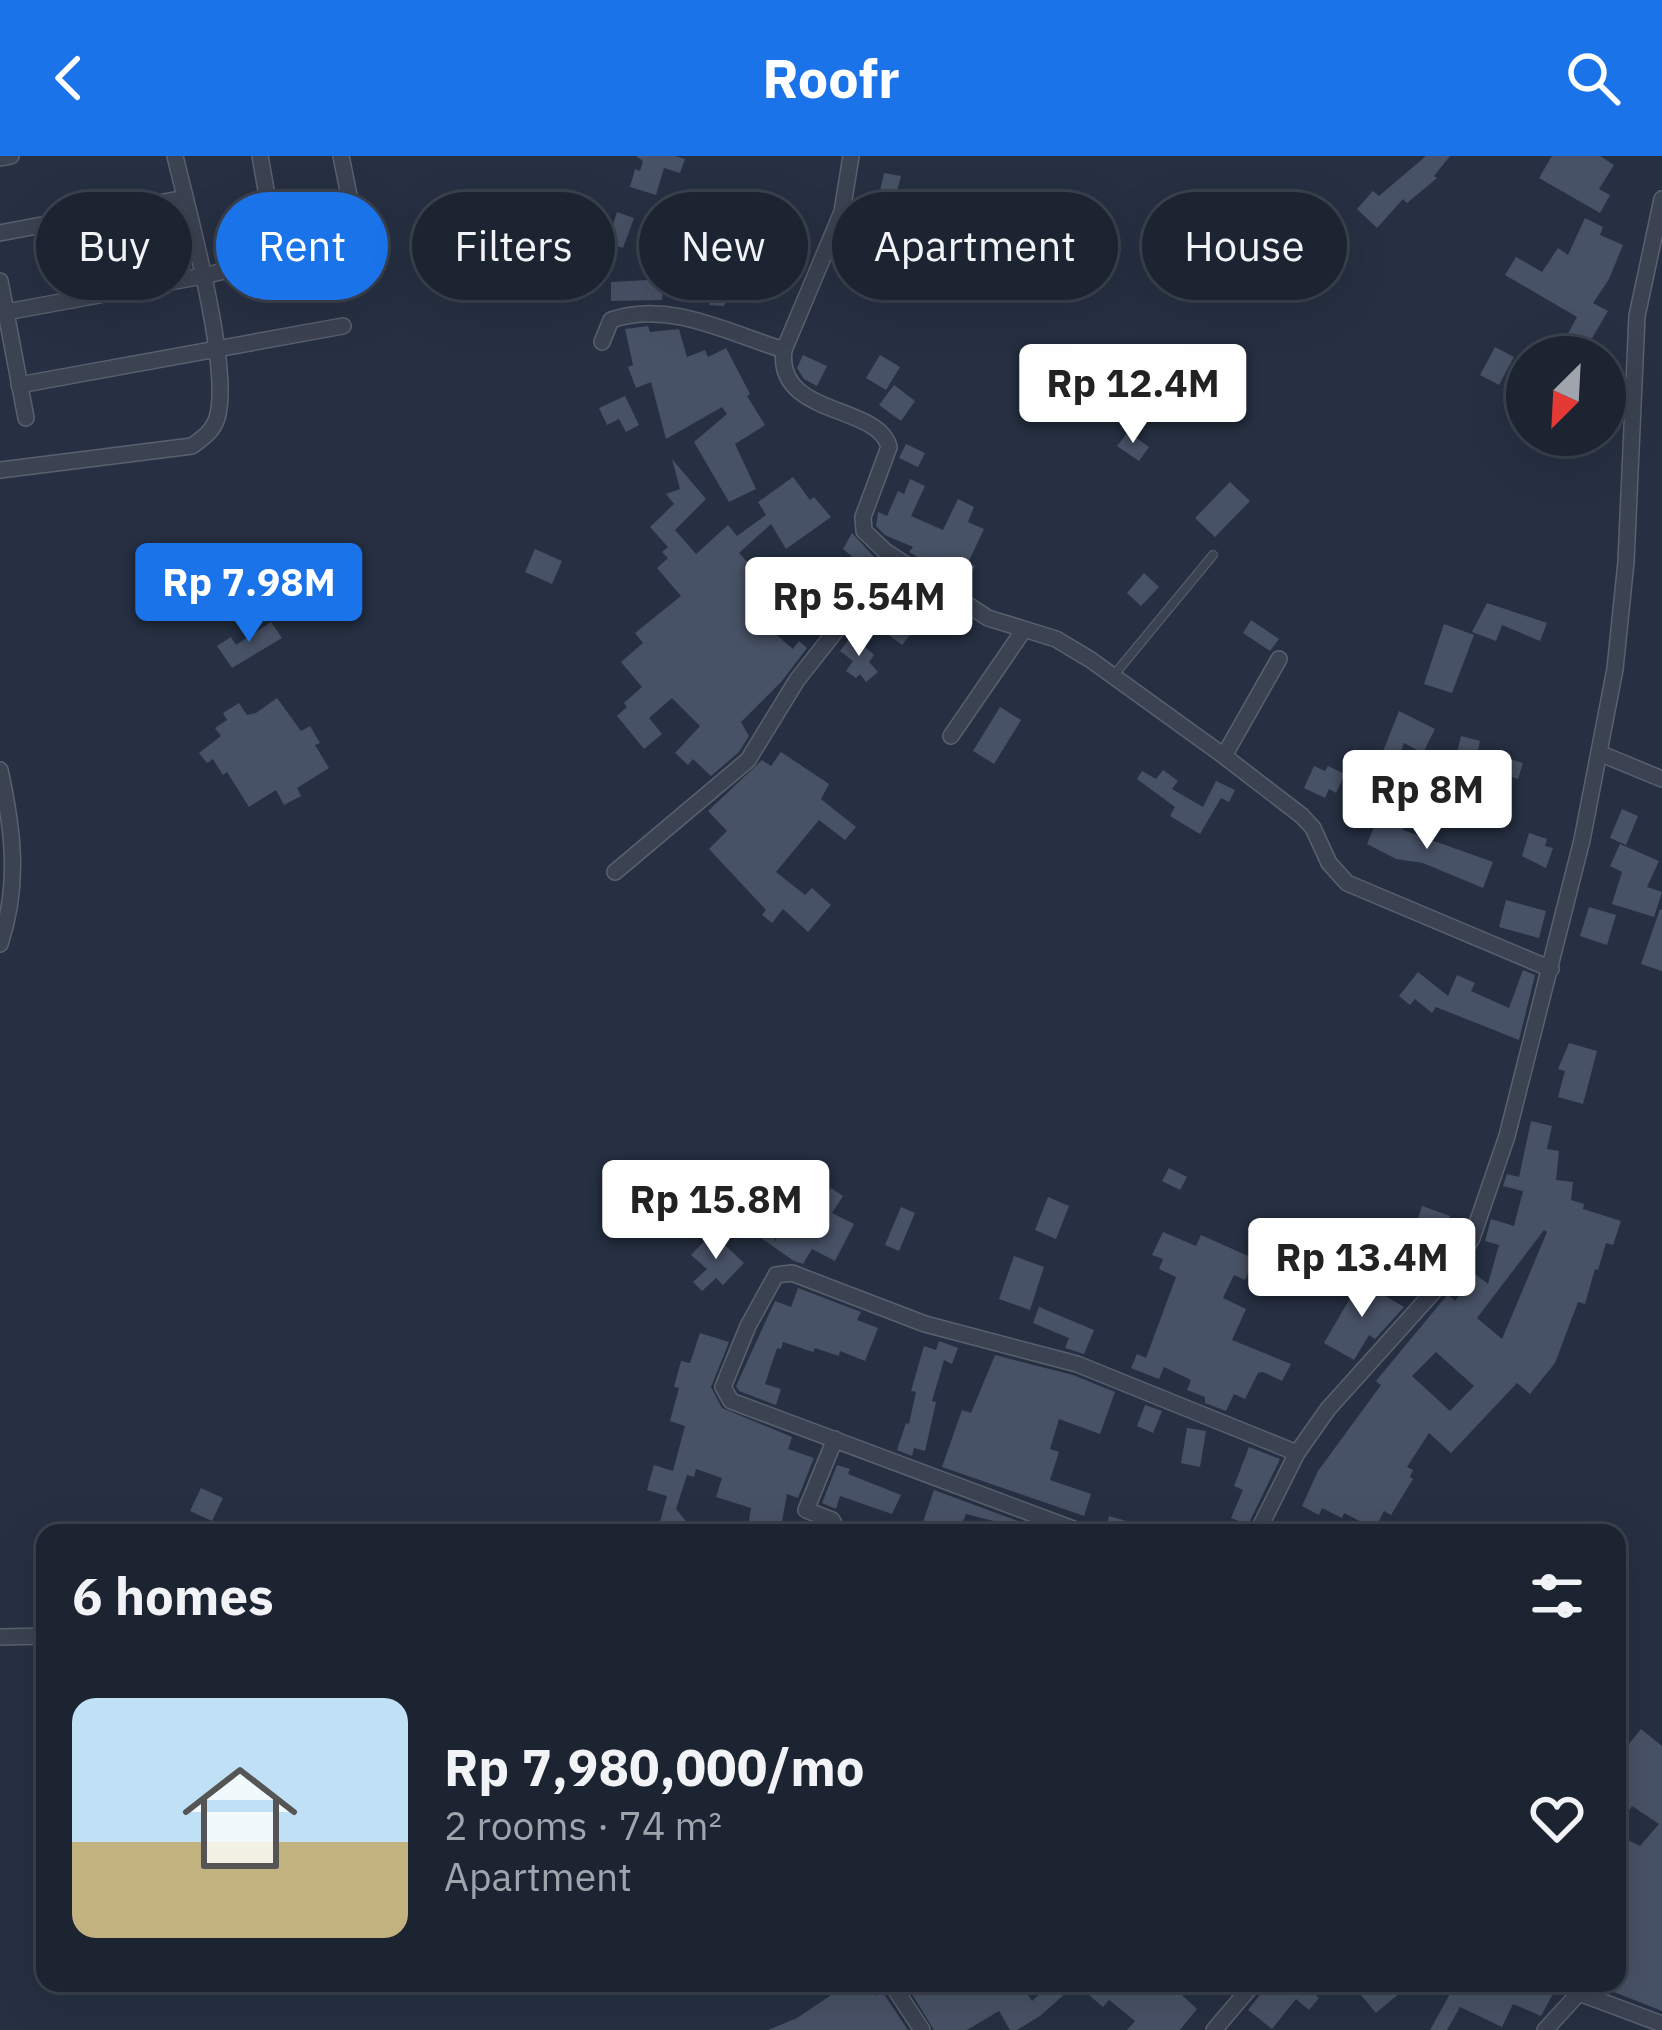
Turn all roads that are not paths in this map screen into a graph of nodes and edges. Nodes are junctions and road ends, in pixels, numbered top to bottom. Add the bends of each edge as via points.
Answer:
1 (11, 156) edge
2 (175, 156) edge
3 (260, 156) edge
4 (341, 156) edge
5 (851, 156) edge
6 (0, 158) edge
7 (184, 192) edge
8 (266, 192) edge
9 (348, 192) edge
10 (1662, 199) edge
11 (36, 226) edge
12 (192, 230) edge
13 (0, 233) edge
14 (216, 272) edge
15 (202, 276) junction
16 (0, 281) edge
17 (6, 312) junction
18 (343, 326) dead end
19 (602, 341) dead end
20 (215, 348) junction
21 (784, 350) junction
22 (20, 385) junction
23 (26, 418) dead end
24 (0, 470) edge
25 (1213, 555) dead end
26 (894, 557) junction
27 (1023, 631) junction
28 (1279, 658) dead end
29 (1114, 676) junction
30 (951, 736) dead end
31 (1599, 753) junction
32 (1224, 756) junction
33 (0, 770) edge
34 (1662, 779) edge
35 (5, 811) edge
36 (615, 872) dead end
37 (0, 944) edge
38 (1551, 969) junction
39 (835, 1438) junction
40 (1298, 1453) junction
41 (837, 1524) edge
42 (1060, 1524) edge
43 (1262, 1524) edge
44 (0, 1636) edge
45 (36, 1636) edge
46 (898, 1992) edge
47 (1246, 1992) edge
48 (1662, 2024) edge
49 (922, 2030) edge
50 (1214, 2030) edge
51 (1545, 2030) edge

1 - 6 street
2 - 7 street
3 - 8 street
4 - 9 street
5 - 21 street via 842,212
10 - 31 street via 1639,294 1623,601
11 - 13 street
12 - 15 street
14 - 15 street
15 - 17 street
15 - 20 street
16 - 17 street
17 - 22 street
18 - 20 street
19 - 21 street via 611,320 658,314 691,317
20 - 22 street
20 - 24 street via 219,413 192,446
21 - 26 street via 789,383 888,438 862,524
22 - 23 street
25 - 29 lane
26 - 27 street via 988,618
26 - 36 street via 796,680 748,760
27 - 29 street via 1056,640
27 - 30 street
28 - 32 street
29 - 32 street
31 - 34 street
31 - 38 street
32 - 38 street via 1302,816 1347,883
33 - 35 street
35 - 37 street via 14,860
38 - 40 street via 1507,1136 1463,1255
39 - 40 street via 724,1395 742,1340 780,1272 925,1324 1077,1364
39 - 41 street via 806,1510
39 - 42 street
40 - 43 street
44 - 45 street
46 - 49 street
47 - 50 street
48 - 51 street via 1579,1993

